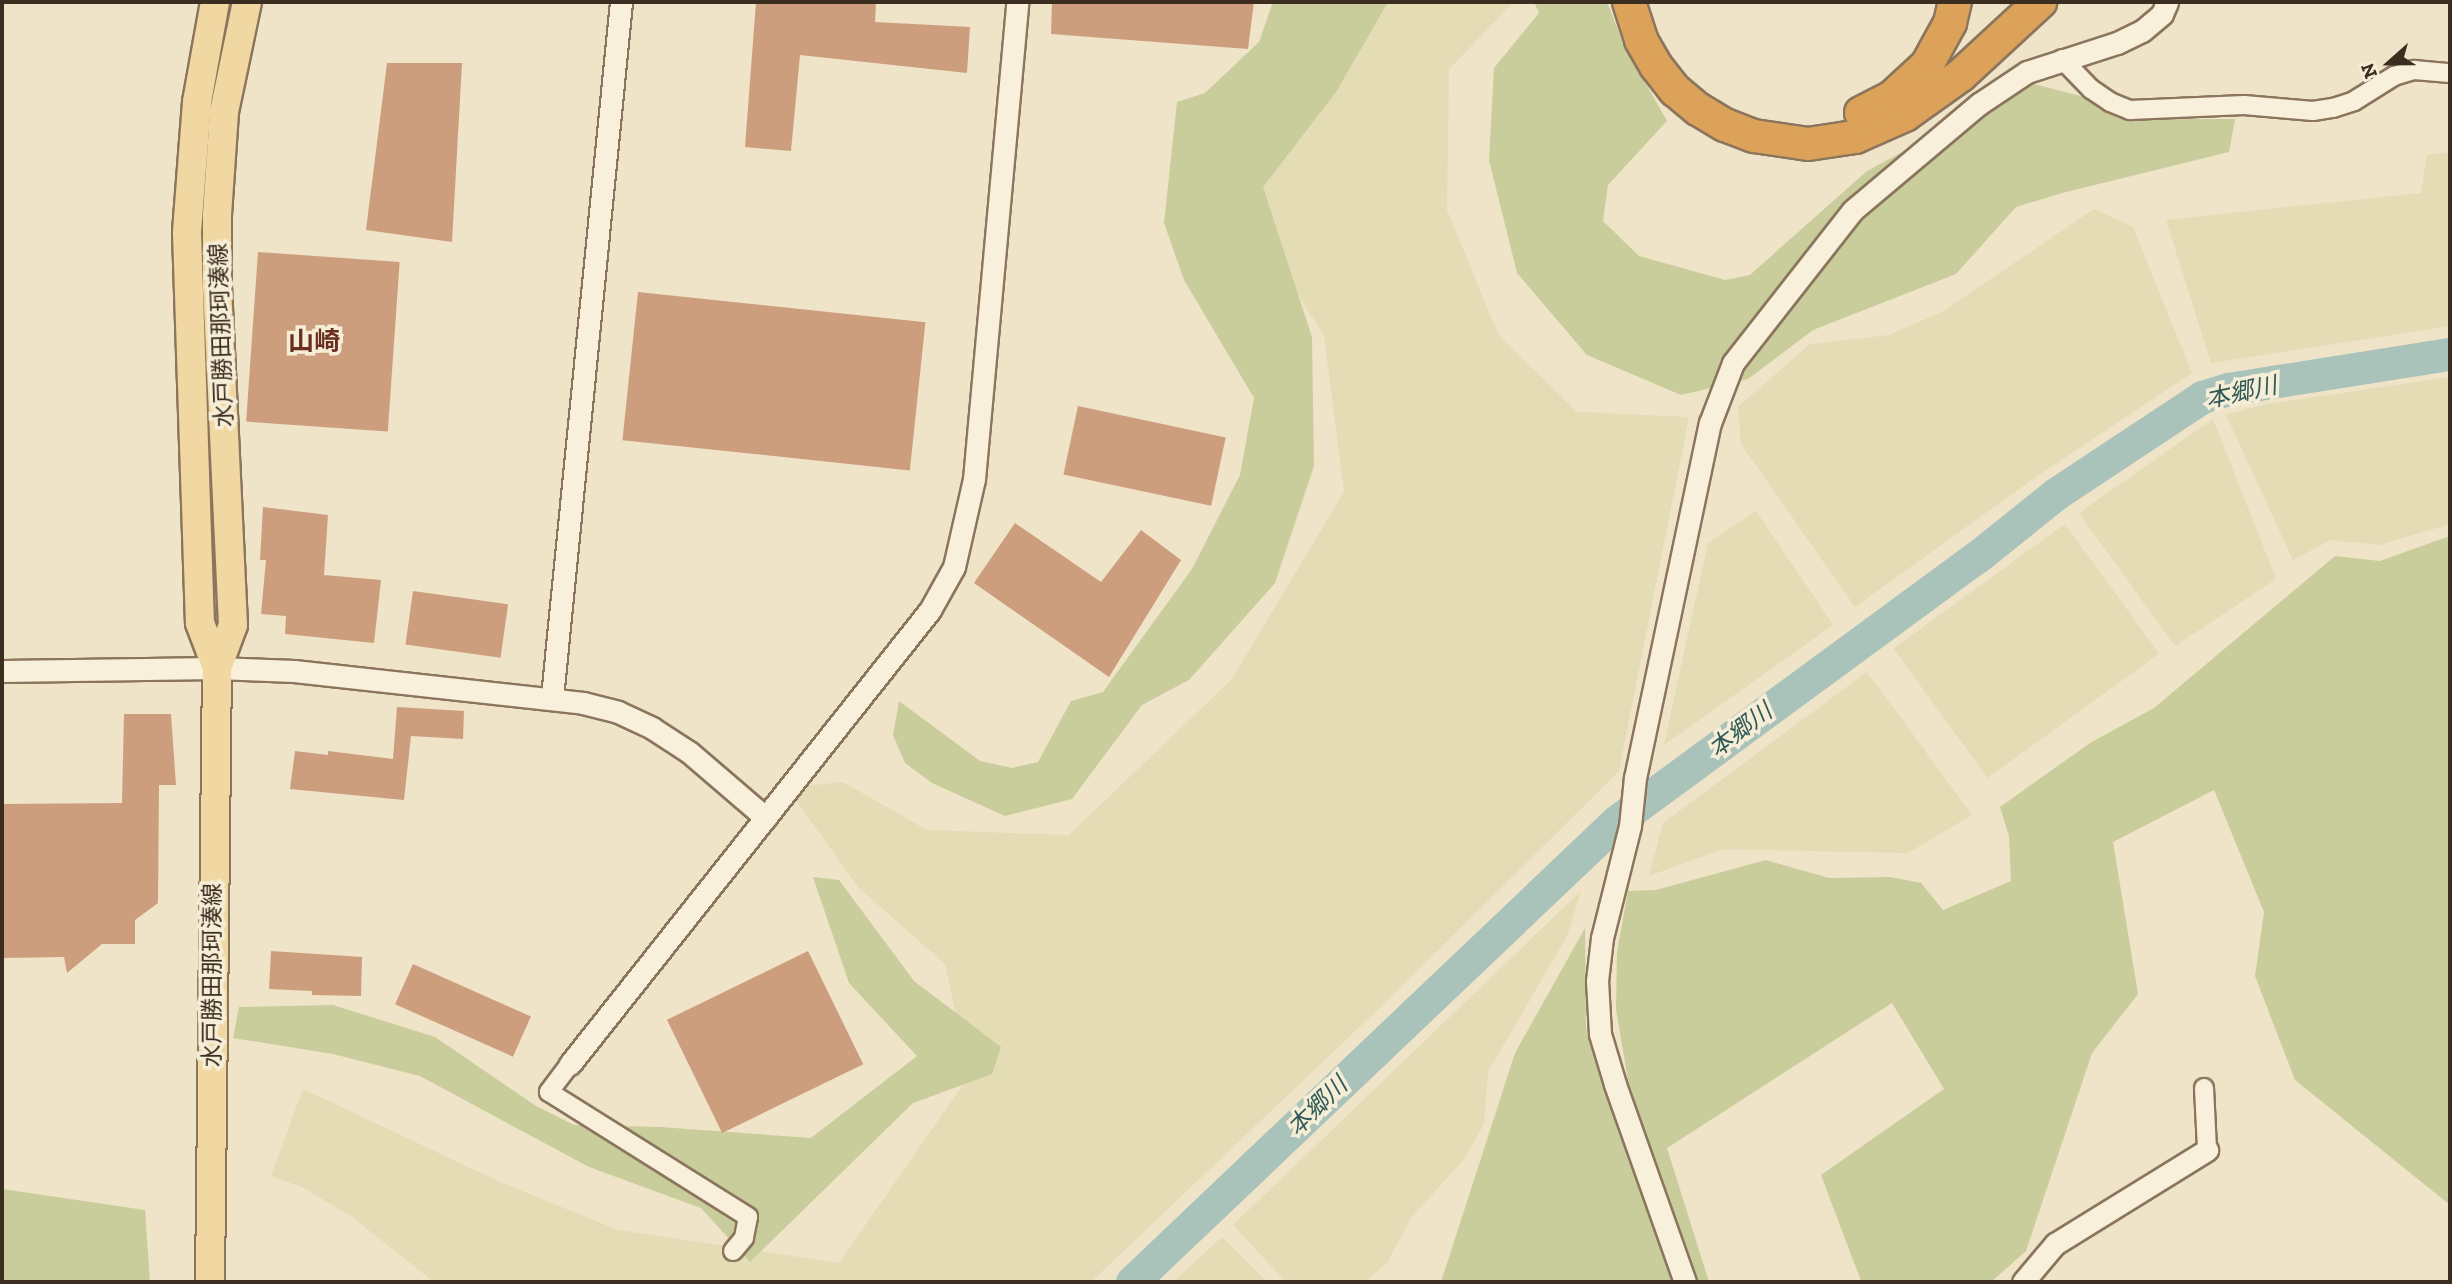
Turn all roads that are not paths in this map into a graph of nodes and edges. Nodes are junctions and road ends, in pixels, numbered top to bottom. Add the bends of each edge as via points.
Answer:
1 (215, 2) edge
2 (247, 2) edge
3 (621, 2) edge
4 (1017, 2) edge
5 (1629, 2) edge
6 (1647, 2) edge
7 (1955, 2) edge
8 (2040, 2) edge
9 (2167, 2) edge
10 (2062, 59) junction
11 (2450, 73) edge
12 (217, 668) junction
13 (2, 671) edge
14 (552, 698) junction
15 (766, 818) junction
16 (569, 1064) joint
17 (2204, 1088) dead end
18 (2207, 1150) joint
19 (733, 1251) dead end
20 (210, 1282) edge
21 (1685, 1282) edge
22 (2023, 1282) edge

1 - 12 main road, 水戸勝田那珂湊線 via 197,102 187,233 200,623
2 - 12 main road, 水戸勝田那珂湊線 via 220,153 217,286 233,625
3 - 14 street
4 - 15 street via 974,479 954,567 930,610
5 - 8 highway via 1641,40 1656,66 1698,109 1755,136 1808,144 1855,137 1905,115 1961,75
6 - 7 highway via 1658,34 1693,81 1739,111 1794,126 1843,120 1891,98 1910,83 1940,46
9 - 10 street via 2162,14 2142,30 2117,43
10 - 11 street via 2091,89 2130,110 2244,106 2313,111 2354,101 2394,76 2414,70
10 - 21 street via 2027,72 1979,104 1853,210 1733,363 1710,423 1630,826 1602,938 1597,981 1600,1034
12 - 13 street
12 - 14 street via 294,671
12 - 20 main road, 水戸勝田那珂湊線
14 - 15 street via 618,712 652,728 689,752
15 - 16 street
16 - 19 street via 549,1092 748,1217 744,1238
17 - 18 street
18 - 22 street via 2055,1244

